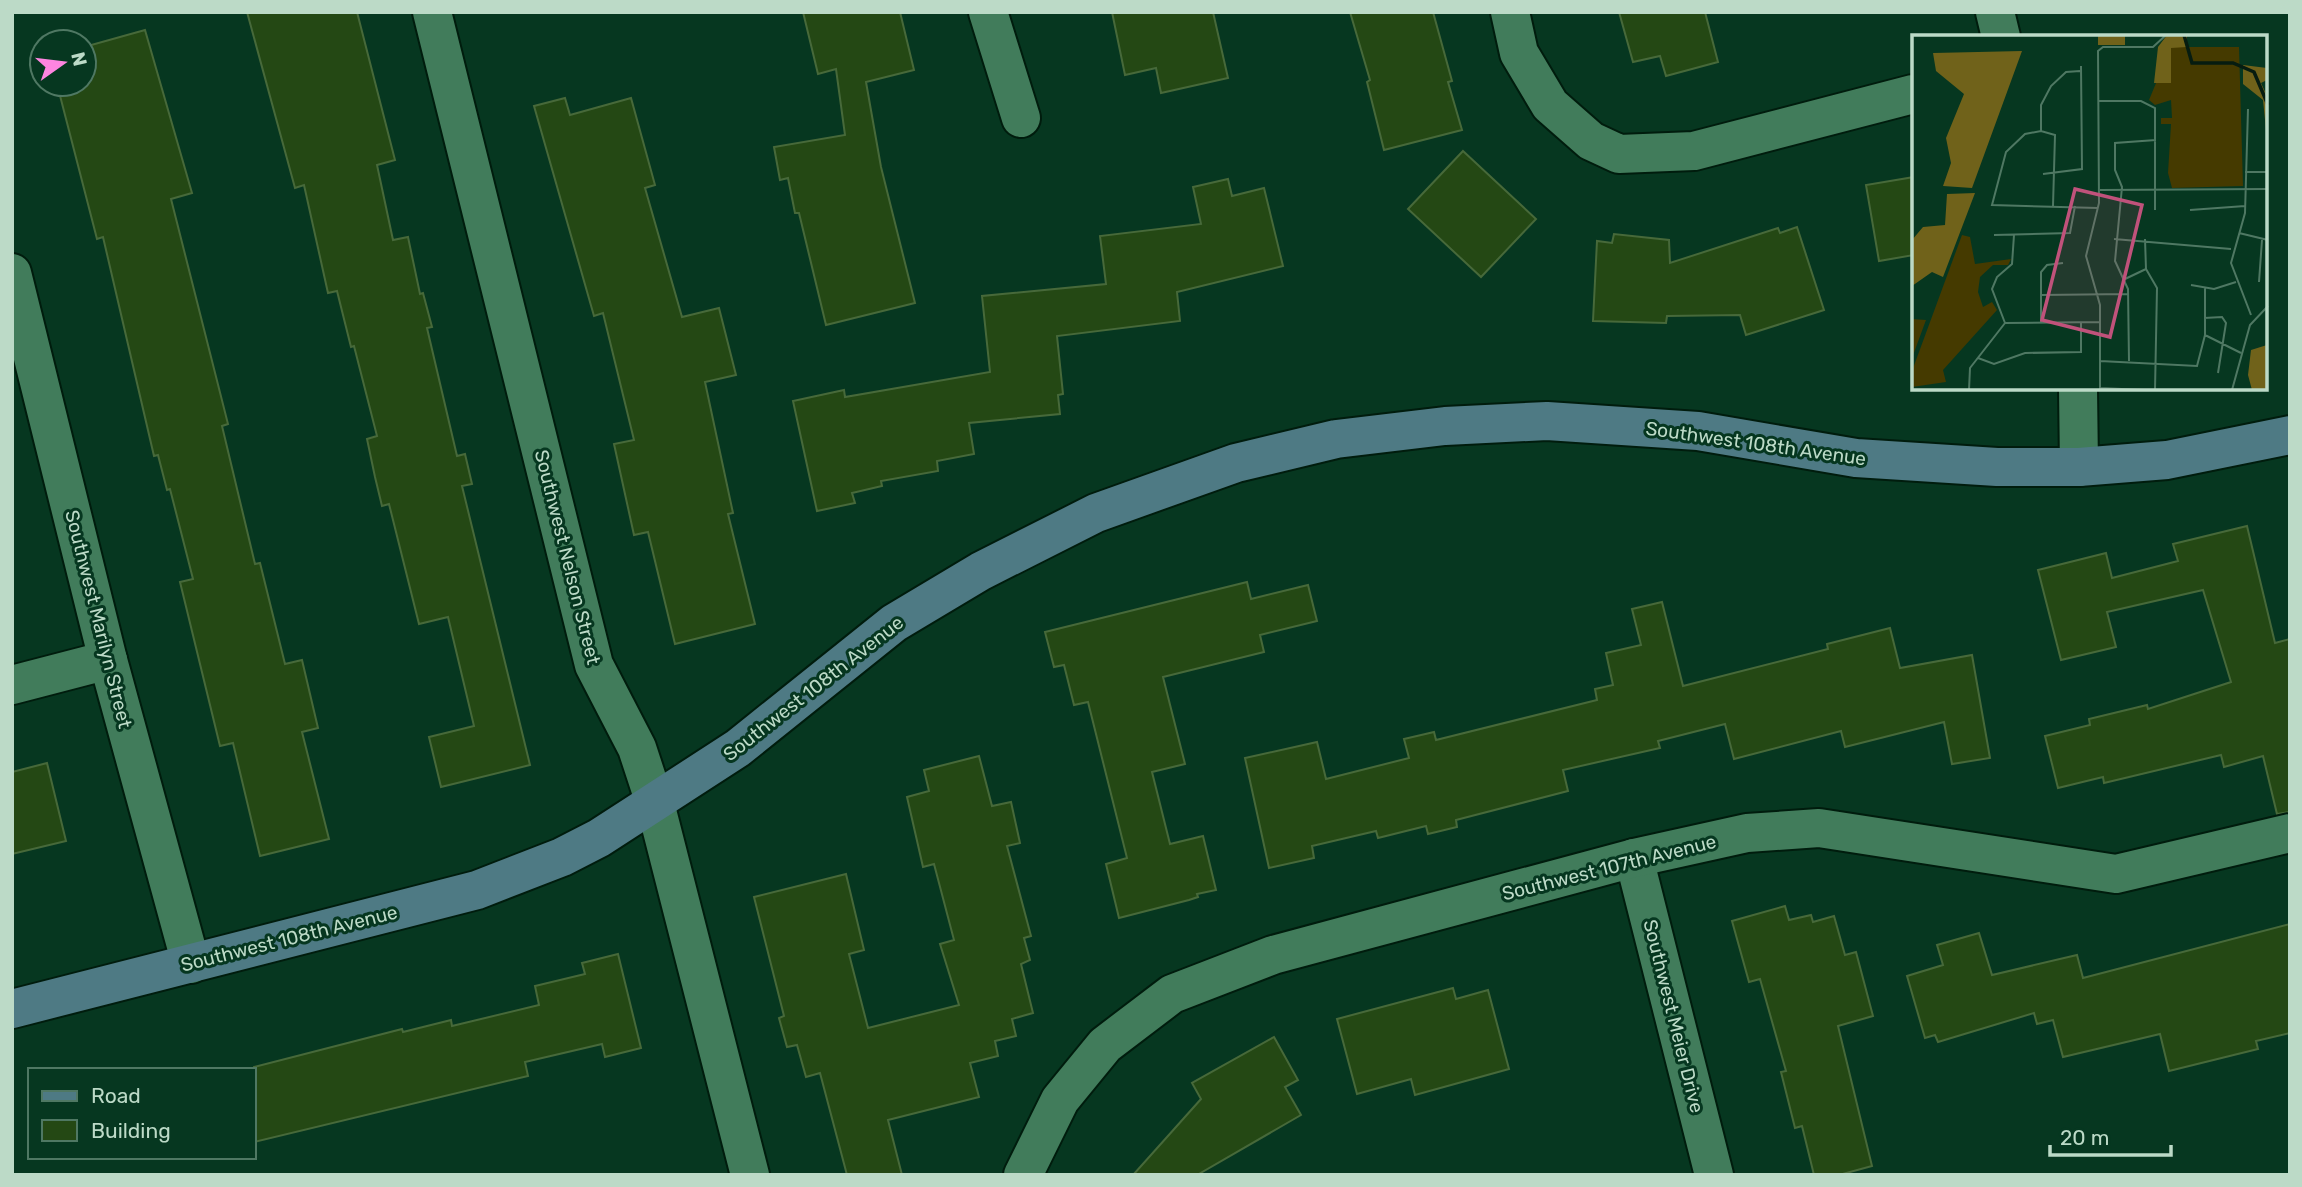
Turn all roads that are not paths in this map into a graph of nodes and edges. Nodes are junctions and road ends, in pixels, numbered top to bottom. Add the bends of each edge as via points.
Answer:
1 (432, 12) edge
2 (988, 12) edge
3 (1510, 12) edge
4 (1995, 12) edge
5 (2001, 35) edge
6 (1912, 94) edge
7 (1021, 118) dead end
8 (12, 273) edge
9 (2078, 390) edge
10 (2290, 435) edge
11 (2079, 467) junction
12 (108, 660) junction
13 (12, 685) edge
14 (655, 803) junction
15 (2290, 833) edge
16 (1634, 858) junction
17 (191, 964) junction
18 (12, 1009) edge
19 (750, 1175) edge
20 (1023, 1175) edge
21 (1714, 1175) edge

1 - 14 street, Southwest Nelson Street via 594,665 637,748
2 - 7 street
3 - 6 street via 1519,53 1550,105 1591,141 1619,154 1694,151
4 - 5 street
8 - 12 street, Southwest Marilyn Street
9 - 11 street
10 - 11 street, Southwest 108th Avenue via 2167,460
11 - 14 street, Southwest 108th Avenue via 1856,458 1698,431 1547,421 1445,426 1336,439 1236,463 1152,491 1023,548 894,624 738,748
12 - 13 street
12 - 17 street, Southwest Marilyn Street
14 - 17 street, Southwest 108th Avenue via 562,857 477,890
14 - 19 street, Southwest Nelson Street
15 - 16 street, Southwest 107th Avenue via 2116,874 1819,828 1747,833
16 - 20 street, Southwest 107th Avenue via 1273,955 1172,994 1105,1045 1060,1100
16 - 21 street, Southwest Meier Drive
17 - 18 street, Southwest 108th Avenue

